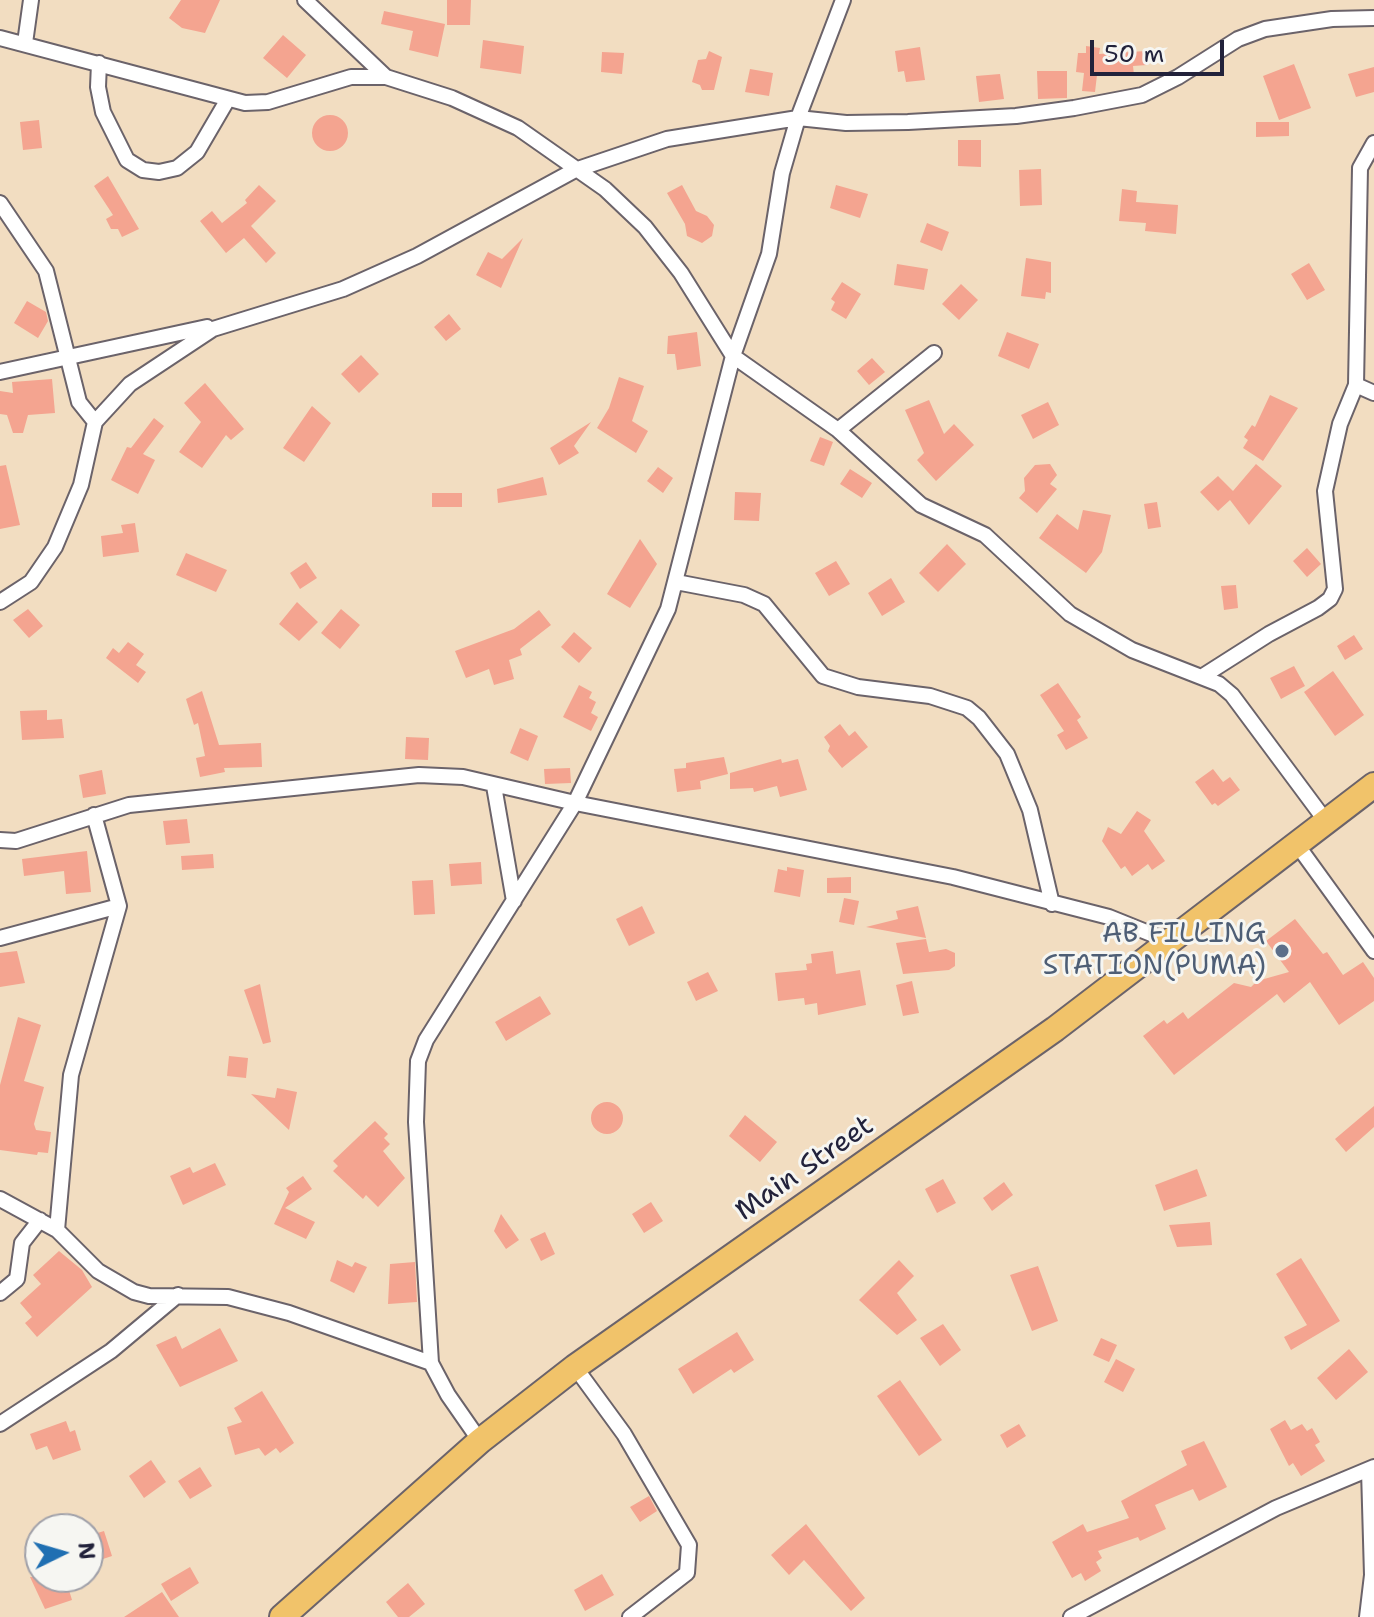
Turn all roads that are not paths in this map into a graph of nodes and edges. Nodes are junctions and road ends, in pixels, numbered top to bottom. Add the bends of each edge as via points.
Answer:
1 (31, 0) edge
2 (305, 0) edge
3 (843, 0) edge
4 (1374, 18) edge
5 (0, 38) edge
6 (25, 43) junction
7 (99, 63) junction
8 (386, 77) junction
9 (228, 99) junction
10 (798, 118) junction
11 (1374, 143) edge
12 (575, 170) junction
13 (0, 203) edge
14 (227, 323) junction
15 (934, 353) dead end
16 (67, 356) junction
17 (733, 356) junction
18 (0, 372) edge
19 (1356, 385) junction
20 (1374, 393) edge
21 (95, 422) junction
22 (838, 430) junction
23 (676, 582) junction
24 (0, 602) edge
25 (1203, 676) junction
26 (1374, 785) edge
27 (494, 786) junction
28 (575, 803) junction
29 (94, 815) junction
30 (1325, 820) junction
31 (0, 840) edge
32 (1298, 846) junction
33 (514, 901) junction
34 (1052, 904) junction
35 (119, 906) junction
36 (0, 938) edge
37 (1171, 942) junction
38 (1374, 951) edge
39 (0, 1199) edge
40 (40, 1220) junction
41 (57, 1230) junction
42 (0, 1293) edge
43 (178, 1295) junction
44 (431, 1363) junction
45 (575, 1367) junction
46 (0, 1424) edge
47 (480, 1441) junction
48 (1372, 1468) edge
49 (282, 1617) edge
50 (630, 1617) edge
51 (1071, 1617) edge
52 (1367, 1617) edge

1 - 6 street
2 - 8 street
3 - 10 street
4 - 10 street via 1265,29 1142,95 1074,108 908,122
5 - 6 street
6 - 7 street
7 - 9 street
7 - 9 street via 103,112 127,160 143,170 177,168 197,152
8 - 9 street via 351,77 257,104
8 - 12 street via 452,98 518,128
10 - 12 street via 667,139
10 - 17 street via 782,173 769,254
11 - 19 street via 1360,168
12 - 14 street via 417,256 355,283
12 - 17 street via 605,189 645,227
13 - 16 street via 46,271
14 - 16 street
14 - 21 street via 130,384
15 - 22 street
16 - 18 street
16 - 21 street via 79,402
17 - 22 street
17 - 23 street
19 - 20 street
19 - 25 street via 1340,424 1325,491 1335,577 1330,599
21 - 24 street via 81,485 55,547 31,582
22 - 25 street via 921,505 985,535 1070,614 1132,650
23 - 28 street via 623,709
23 - 34 street via 764,604 823,676 858,687 930,696 967,708 979,718 1007,754 1030,810
25 - 30 street via 1232,695
26 - 30 highway, Main Street
27 - 28 street
27 - 29 street via 463,777 419,775 129,805
27 - 33 street
28 - 33 street
28 - 34 street via 953,877
29 - 31 street via 16,841
29 - 35 street
30 - 32 highway, Main Street
32 - 37 highway, Main Street
32 - 38 street
33 - 44 street via 418,1061 416,1122
34 - 37 street via 1109,917
35 - 36 street
35 - 41 street via 71,1075
37 - 45 highway, Main Street
39 - 40 street
40 - 41 street
40 - 42 street via 22,1243 17,1279
41 - 43 street via 77,1254 119,1285 149,1296
43 - 44 street via 228,1297 289,1313
43 - 46 street via 111,1351
44 - 47 street
45 - 47 highway, Main Street
45 - 50 street via 624,1434 689,1545 687,1573
47 - 49 highway, Main Street
48 - 51 street via 1276,1508
48 - 52 street

